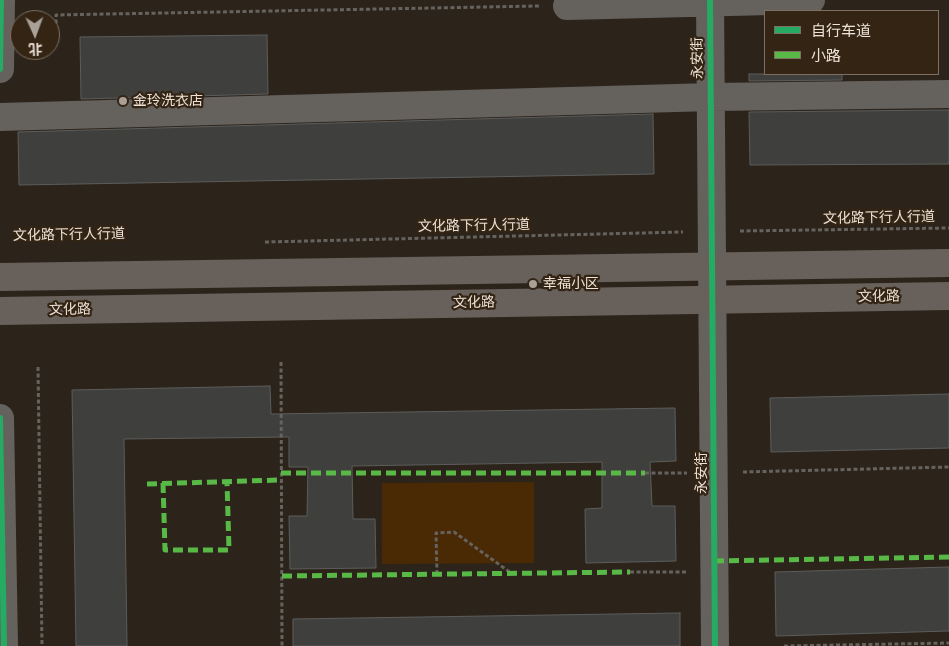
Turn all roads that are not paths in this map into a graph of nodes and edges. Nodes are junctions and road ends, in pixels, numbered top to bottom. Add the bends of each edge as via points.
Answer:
1 (0, 0) edge
2 (811, 0) edge
3 (710, 1) edge
4 (567, 6) road end
5 (0, 69) edge
6 (949, 94) edge
7 (711, 97) junction
8 (0, 117) edge
9 (949, 263) edge
10 (713, 266) junction
11 (0, 278) edge
12 (949, 296) edge
13 (713, 299) junction
14 (0, 311) edge
15 (0, 418) edge
16 (4, 646) edge
17 (715, 646) edge

1 - 5 street
2 - 3 street
3 - 4 street
3 - 7 street, 永安街
6 - 7 street
7 - 8 street
7 - 10 street, 永安街
9 - 10 main road
10 - 11 main road
10 - 13 street, 永安街
12 - 13 main road, 文化路
13 - 14 main road, 文化路
13 - 17 street, 永安街
15 - 16 street

